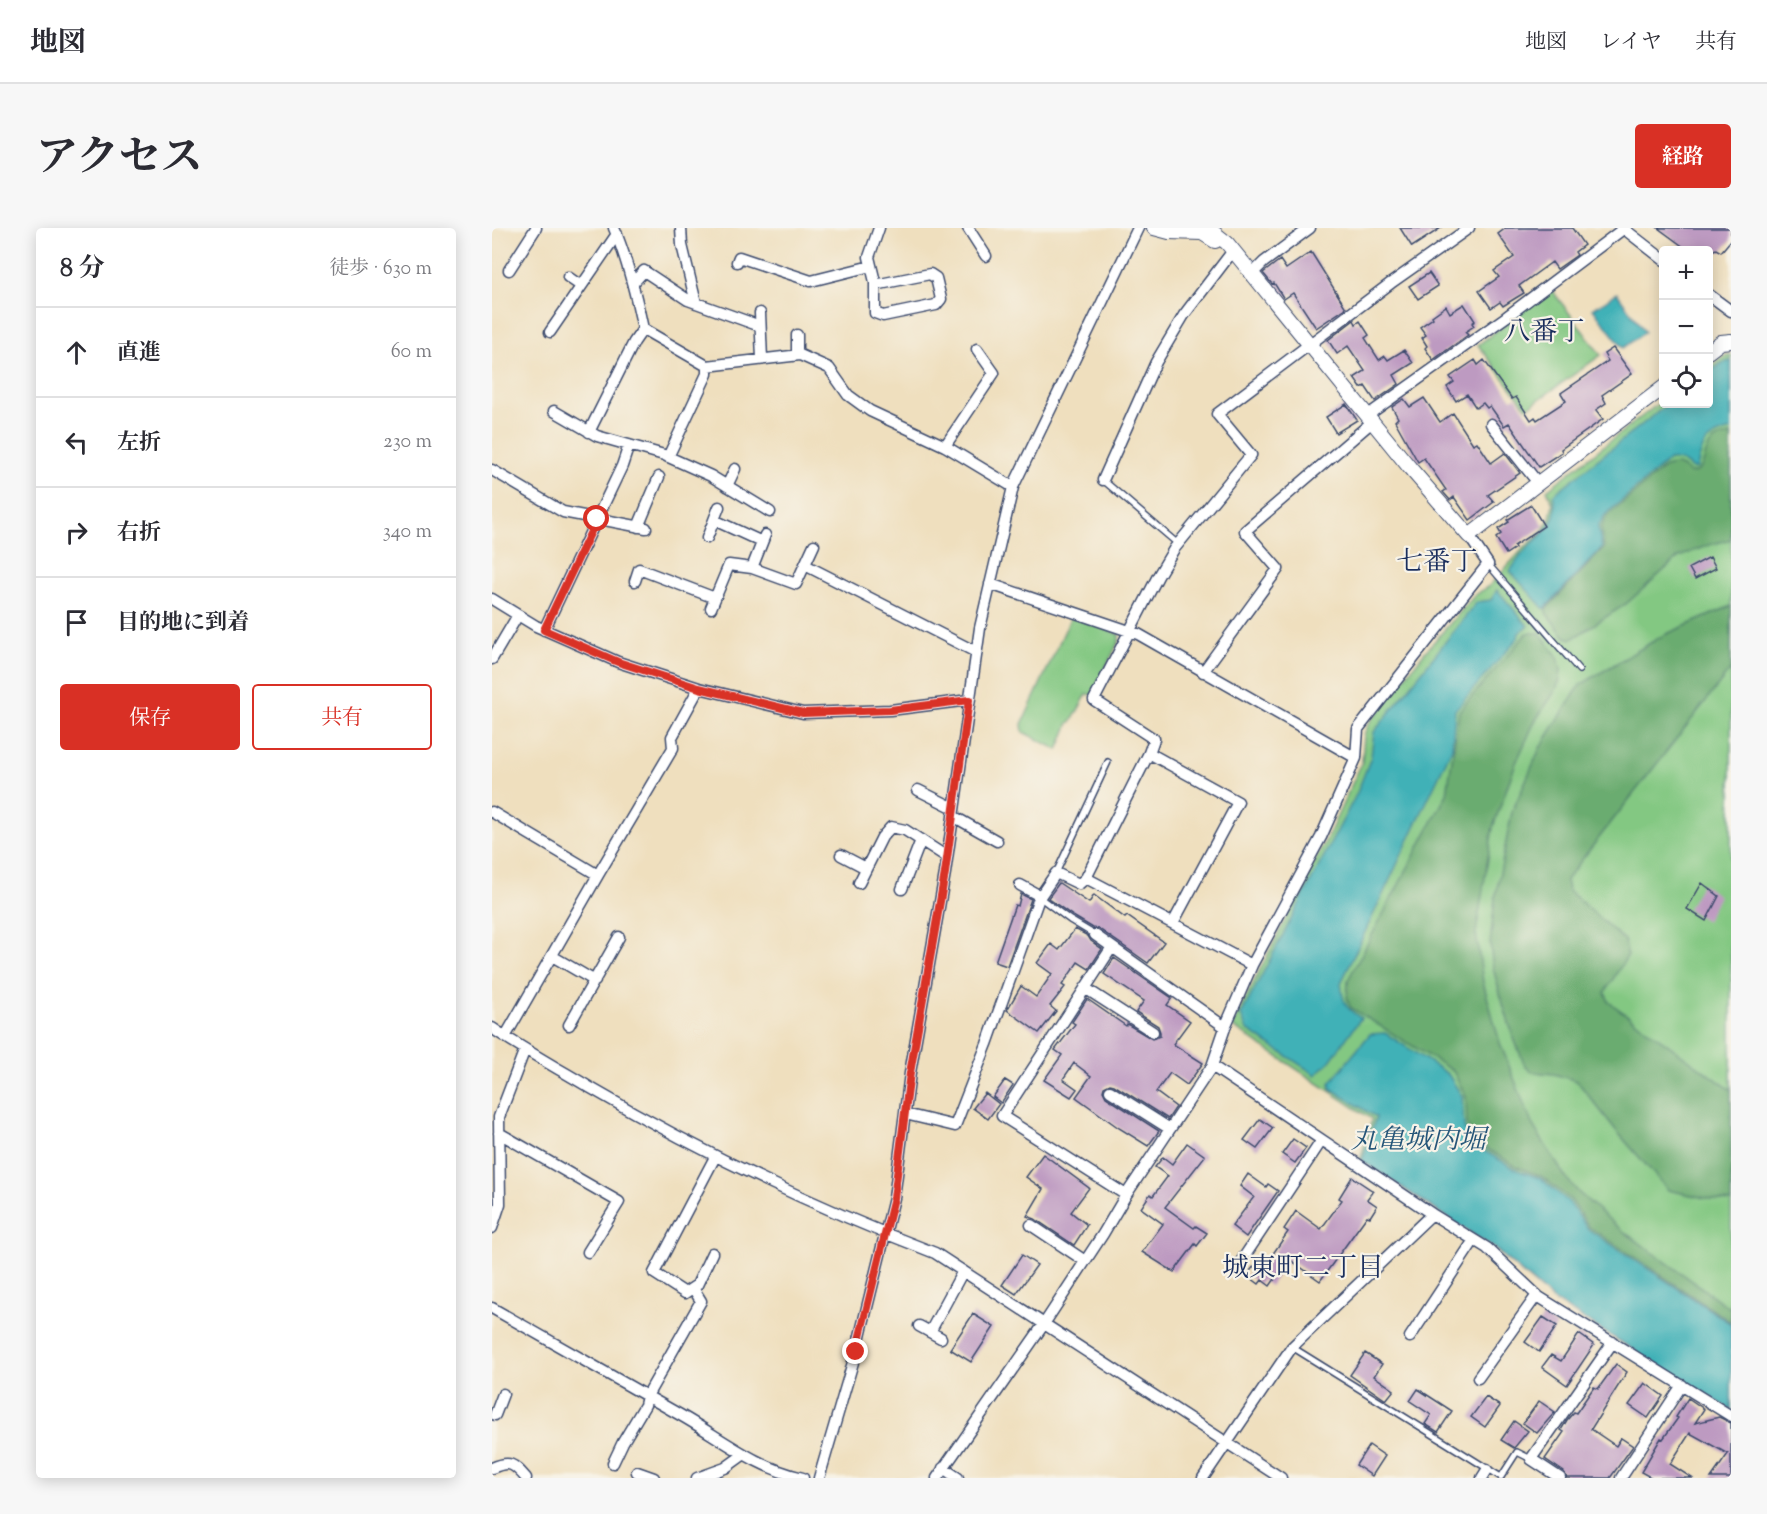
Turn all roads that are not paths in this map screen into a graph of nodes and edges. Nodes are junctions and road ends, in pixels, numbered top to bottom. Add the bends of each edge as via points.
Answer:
1 (536, 228) edge
2 (681, 228) edge
3 (879, 228) edge
4 (968, 228) edge
5 (1138, 228) edge
6 (1155, 228) edge
7 (1310, 228) edge
8 (1469, 228) edge
9 (1623, 228) edge
10 (1202, 230) edge
11 (615, 231) edge
12 (1232, 252) junction
13 (986, 256) dead end
14 (1659, 256) edge
15 (737, 262) dead end
16 (871, 266) junction
17 (509, 270) dead end
18 (1251, 275) junction
19 (568, 277) dead end
20 (633, 283) junction
21 (875, 285) junction
22 (581, 286) junction
23 (1713, 298) edge
24 (696, 303) junction
25 (1731, 311) edge
26 (760, 313) dead end
27 (760, 326) junction
28 (643, 329) junction
29 (550, 332) dead end
30 (797, 334) dead end
31 (1731, 341) edge
32 (1310, 344) junction
33 (1713, 348) edge
34 (977, 349) dead end
35 (797, 355) junction
36 (762, 359) junction
37 (707, 366) junction
38 (1659, 391) edge
39 (554, 411) dead end
40 (1370, 419) junction
41 (1491, 424) dead end
42 (589, 432) junction
43 (629, 445) junction
44 (945, 446) junction
45 (668, 457) junction
46 (735, 469) dead end
47 (492, 470) edge
48 (659, 477) dead end
49 (1104, 480) joint
50 (1538, 483) junction
51 (727, 486) junction
52 (1013, 487) junction
53 (532, 493) junction
54 (526, 505) dead end
55 (720, 507) dead end
56 (770, 512) dead end
57 (597, 519) junction
58 (714, 520) junction
59 (1469, 536) junction
60 (707, 538) dead end
61 (1178, 544) junction
62 (814, 545) dead end
63 (1488, 564) junction
64 (805, 565) junction
65 (752, 568) junction
66 (635, 581) dead end
67 (990, 584) junction
68 (879, 587) dead end
69 (492, 599) edge
70 (874, 599) junction
71 (518, 615) junction
72 (914, 620) junction
73 (544, 630) junction
74 (908, 631) dead end
75 (1130, 631) junction
76 (976, 652) junction
77 (492, 659) edge
78 (1579, 670) dead end
79 (1203, 672) junction
80 (699, 688) junction
81 (969, 700) junction
82 (1149, 753) junction
83 (1356, 758) junction
84 (1108, 762) dead end
85 (918, 790) dead end
86 (492, 812) edge
87 (953, 812) junction
88 (921, 840) junction
89 (997, 841) dead end
90 (841, 855) dead end
91 (947, 857) junction
92 (866, 868) junction
93 (1056, 873) junction
94 (598, 875) junction
95 (1086, 878) junction
96 (859, 883) dead end
97 (1020, 885) dead end
98 (902, 889) dead end
99 (1040, 897) junction
100 (1173, 923) junction
101 (1095, 935) joint
102 (619, 937) dead end
103 (1112, 947) junction
104 (552, 956) junction
105 (1252, 965) junction
106 (595, 981) junction
107 (1086, 988) junction
108 (569, 1025) dead end
109 (1225, 1027) junction
110 (492, 1028) edge
111 (1153, 1032) dead end
112 (505, 1037) junction
113 (525, 1049) junction
114 (1212, 1066) junction
115 (1110, 1091) dead end
116 (905, 1114) junction
117 (496, 1115) edge
118 (1170, 1129) junction
119 (499, 1133) junction
120 (1322, 1140) junction
121 (715, 1157) junction
122 (1126, 1194) junction
123 (1432, 1214) junction
124 (493, 1221) edge
125 (1030, 1225) dead end
126 (886, 1234) junction
127 (1474, 1240) junction
128 (588, 1252) dead end
129 (712, 1253) dead end
130 (1085, 1261) junction
131 (1238, 1266) dead end
132 (963, 1271) junction
133 (693, 1288) junction
134 (1537, 1294) junction
135 (492, 1308) edge
136 (1044, 1324) junction
137 (919, 1326) dead end
138 (930, 1332) junction
139 (1410, 1337) dead end
140 (942, 1338) dead end
141 (1613, 1342) junction
142 (1292, 1347) junction
143 (1478, 1378) dead end
144 (1682, 1385) junction
145 (647, 1396) junction
146 (498, 1400) edge
147 (495, 1415) dead end
148 (1731, 1416) edge
149 (1227, 1443) junction
150 (743, 1455) junction
151 (1531, 1459) junction
152 (613, 1463) dead end
153 (492, 1468) edge
154 (638, 1472) dead end
155 (940, 1473) edge
156 (1485, 1474) edge
157 (526, 1478) edge
158 (654, 1478) edge
159 (697, 1478) edge
160 (803, 1478) edge
161 (819, 1478) edge
162 (958, 1478) edge
163 (1203, 1478) edge
164 (1281, 1478) edge
165 (1560, 1478) edge
166 (1621, 1478) edge

1 - 17 street
2 - 24 street
3 - 16 street via 869,257
4 - 13 street
5 - 52 street
6 - 10 street via 1169,232
7 - 18 street
8 - 32 street
9 - 14 street
9 - 40 street
10 - 12 street
11 - 20 street
11 - 22 street
12 - 18 street
12 - 49 street via 1184,315 1156,362
15 - 16 street via 739,257 811,281
16 - 21 street
18 - 32 street
19 - 22 street
20 - 24 street via 644,271
20 - 28 street
21 - 21 street via 875,313 883,316 936,305 941,299 936,278 930,274
22 - 29 street
23 - 25 street
24 - 27 street
26 - 27 street
27 - 36 street
28 - 37 street
28 - 42 street
30 - 35 street
31 - 33 street
32 - 40 street
32 - 61 street via 1216,414 1251,455
34 - 44 street via 994,373
35 - 36 street
35 - 44 street via 829,368 848,395 870,411
36 - 37 street
37 - 45 street via 707,374
38 - 50 street
39 - 42 street
40 - 59 street
40 - 79 street via 1245,531 1278,570
41 - 50 street
42 - 43 street
43 - 45 street
43 - 57 street
44 - 52 street
45 - 51 street
46 - 51 street
47 - 53 street
48 - 57 street via 642,528
49 - 61 lane
50 - 59 street
51 - 56 street
52 - 67 street
53 - 54 street
53 - 57 street via 564,512
55 - 58 street
57 - 73 street
58 - 60 street
58 - 65 street via 764,538
59 - 63 street
61 - 75 street
62 - 64 street
63 - 78 lane
63 - 83 street via 1358,729
64 - 65 street via 796,584
64 - 70 street
65 - 66 street via 729,565 713,603 639,569
67 - 75 street
67 - 76 street
68 - 70 street
69 - 71 street
70 - 72 street
71 - 73 street
71 - 77 street
72 - 74 street
72 - 76 street
73 - 80 street via 618,662
75 - 79 street
75 - 82 street via 1095,700 1154,739
76 - 81 street
79 - 83 street
80 - 81 street via 803,713 890,710
80 - 94 street via 672,737 674,748
81 - 87 street
82 - 95 street
82 - 100 street via 1238,802
83 - 105 street via 1321,837
84 - 93 lane
85 - 87 street
86 - 94 street
87 - 89 street
87 - 91 street
88 - 91 street
88 - 92 street via 891,827
88 - 98 street
90 - 92 street
91 - 116 street
92 - 96 street
93 - 95 street via 1079,884
93 - 99 street
94 - 104 street
95 - 100 street
97 - 99 street
99 - 101 lane
99 - 116 street via 956,1126
100 - 105 street
101 - 103 street
102 - 106 street
103 - 107 street
103 - 109 street
104 - 106 street
104 - 112 street
105 - 109 street
106 - 108 street
107 - 111 street
107 - 122 street via 1002,1116
109 - 114 street
110 - 112 street
112 - 113 street
113 - 117 street
113 - 121 street
114 - 118 street
114 - 120 street
115 - 118 street
116 - 126 street
117 - 119 street
118 - 122 street
119 - 124 street via 500,1204
119 - 128 street via 619,1202
120 - 123 street
120 - 131 street
121 - 126 street
121 - 133 street via 654,1273 686,1293
122 - 130 street
123 - 127 street
123 - 142 street
125 - 130 street
126 - 132 street via 935,1253
126 - 161 street
127 - 134 street
127 - 139 street
129 - 133 street
130 - 136 street
132 - 136 street
132 - 138 street
133 - 145 street via 701,1301
134 - 141 street
134 - 143 street
135 - 145 street
136 - 149 street
136 - 155 street
137 - 138 street
138 - 140 street
141 - 144 street
141 - 151 street
142 - 149 street
142 - 156 lane
144 - 148 street
144 - 166 street
145 - 150 street
145 - 152 street
146 - 147 street
149 - 163 street
149 - 164 street
150 - 159 street via 725,1468
150 - 160 street
151 - 156 lane via 1517,1452 1501,1477
151 - 165 street
153 - 157 street via 507,1463 515,1465
154 - 158 street
155 - 162 street

